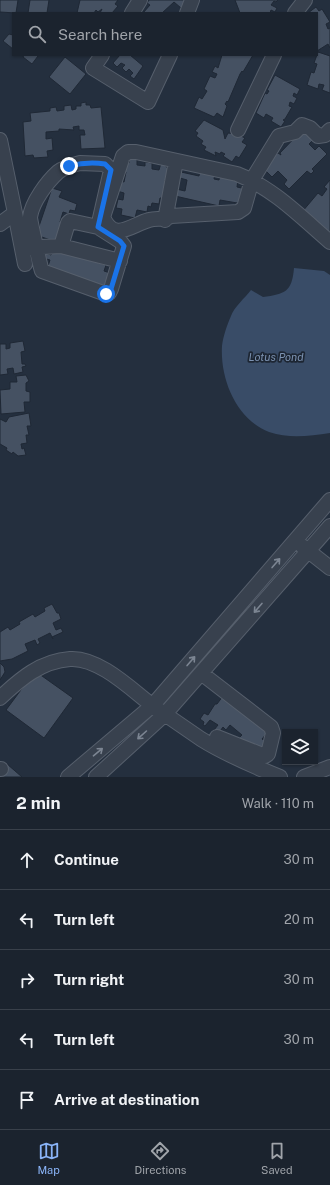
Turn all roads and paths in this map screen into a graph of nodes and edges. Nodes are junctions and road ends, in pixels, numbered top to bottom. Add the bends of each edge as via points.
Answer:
1 (140, 0) edge
2 (192, 0) edge
3 (305, 0) edge
4 (133, 12) edge
5 (187, 12) edge
6 (296, 12) edge
7 (101, 56) edge
8 (170, 56) edge
9 (274, 56) edge
10 (238, 130) dead end
11 (330, 130) edge
12 (0, 140) edge
13 (176, 161) junction
14 (252, 180) junction
15 (15, 213) junction
16 (165, 220) junction
17 (0, 224) edge
18 (98, 227) junction
19 (330, 242) edge
20 (61, 246) junction
21 (37, 247) junction
22 (22, 248) junction
23 (120, 261) junction
24 (25, 264) dead end
25 (330, 500) edge
26 (330, 526) edge
27 (295, 541) junction
28 (308, 551) junction
29 (330, 568) edge
30 (201, 673) junction
31 (0, 698) edge
32 (153, 705) junction
33 (165, 714) junction
34 (217, 737) dead end
35 (330, 767) edge
36 (68, 777) edge
37 (96, 777) edge
38 (280, 777) edge
39 (304, 777) edge

1 - 4 street
2 - 5 street
3 - 6 street
7 - 8 street via 93,68 148,102
9 - 10 street
11 - 14 street via 325,135 318,136 310,128 302,125 295,132 279,136
12 - 15 street
13 - 14 street via 237,174
13 - 16 street
13 - 16 street via 128,152 123,156 103,217 106,225 114,231 122,231 150,220
14 - 16 street via 244,208 238,212 171,216
14 - 19 street via 266,188
15 - 17 street
15 - 22 street
18 - 20 street via 70,221
18 - 21 street via 111,170 105,164 97,163 69,166 57,173 32,209 30,219
18 - 23 street via 123,243
20 - 21 street
20 - 23 street
21 - 22 street
21 - 23 street via 40,268 44,273 106,294 111,289
22 - 24 street
25 - 27 street
26 - 28 street
27 - 28 street
32 -> 27 street
28 - 29 street
28 -> 30 street
30 - 33 street
30 - 34 street via 271,727 273,733 268,754 265,756
31 - 32 street via 19,680 43,665 71,659 92,664 119,678
32 - 33 street
36 -> 32 street
33 -> 37 street
33 - 38 street via 202,739
35 - 39 street

